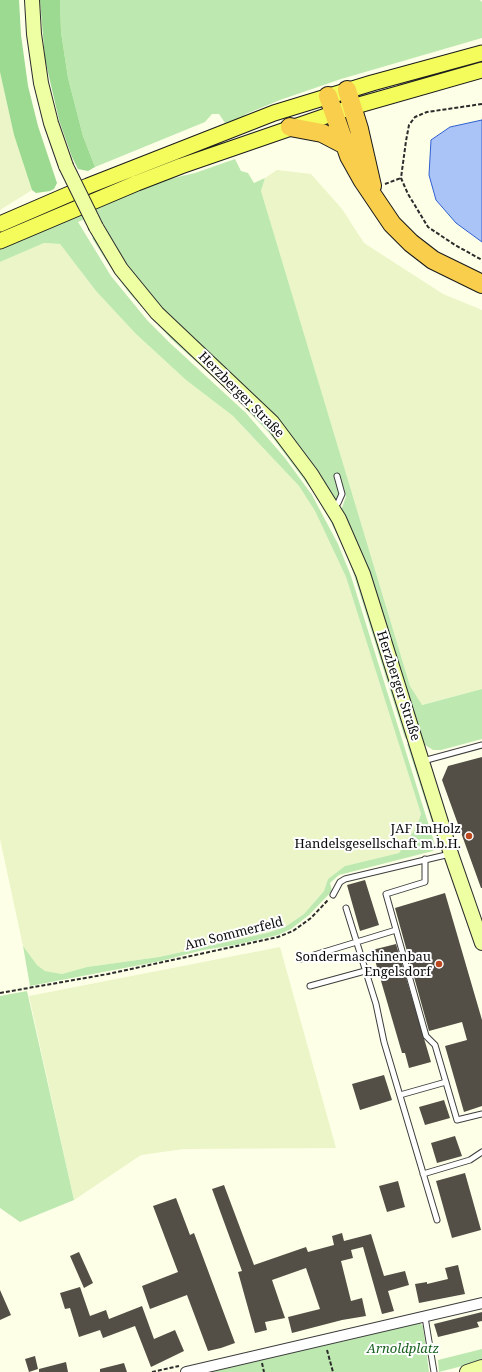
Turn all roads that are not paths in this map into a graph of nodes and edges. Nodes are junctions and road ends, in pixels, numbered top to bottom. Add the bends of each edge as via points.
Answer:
1 (32, 0) edge
2 (482, 53) edge
3 (482, 70) edge
4 (328, 96) junction
5 (350, 99) junction
6 (334, 113) junction
7 (290, 127) junction
8 (345, 145) junction
9 (373, 194) junction
10 (0, 224) edge
11 (0, 241) edge
12 (482, 284) edge
13 (337, 476) dead end
14 (332, 508) junction
15 (482, 745) edge
16 (422, 762) junction
17 (450, 854) junction
18 (425, 859) junction
19 (333, 895) road end
20 (346, 908) dead end
21 (479, 919) edge
22 (396, 930) junction
23 (356, 942) junction
24 (482, 943) edge
25 (301, 959) dead end
26 (365, 970) junction
27 (310, 986) dead end
28 (446, 1082) junction
29 (400, 1095) junction
30 (482, 1114) edge
31 (482, 1152) edge
32 (423, 1174) junction
33 (436, 1220) dead end
34 (482, 1304) edge
35 (426, 1316) junction
36 (482, 1367) edge
37 (186, 1372) edge
38 (434, 1372) edge
39 (467, 1372) edge

1 - 14 main road, Herzberger Straße, bridge via 41,83 50,123 66,166 96,227 137,291 179,336 272,422 311,474
2 - 5 main road
3 - 5 main road
4 - 5 main road
4 - 6 highway
4 - 10 main road via 102,180
5 - 6 main road
5 - 9 highway
6 - 7 main road
6 - 8 highway
7 - 8 highway via 322,133
7 - 11 main road via 136,183
8 - 9 highway via 358,172
9 - 12 highway via 385,215 411,243 446,267
13 - 14 lane via 342,494
14 - 16 main road, Herzberger Straße via 363,574
15 - 16 lane
16 - 17 main road, Herzberger Straße
17 - 18 lane
17 - 21 main road, Herzberger Straße
18 - 19 lane via 345,879 340,882
18 - 22 lane via 425,882 386,894
20 - 23 lane
21 - 24 main road, Herzberger Straße
22 - 23 lane
22 - 28 lane via 426,1036 435,1045
23 - 25 lane
23 - 26 lane
26 - 27 lane
26 - 29 lane
28 - 29 lane
28 - 30 lane via 457,1120
29 - 32 lane
31 - 32 lane via 470,1160
32 - 33 lane
34 - 35 street
35 - 37 street
35 - 38 lane
36 - 39 main road

